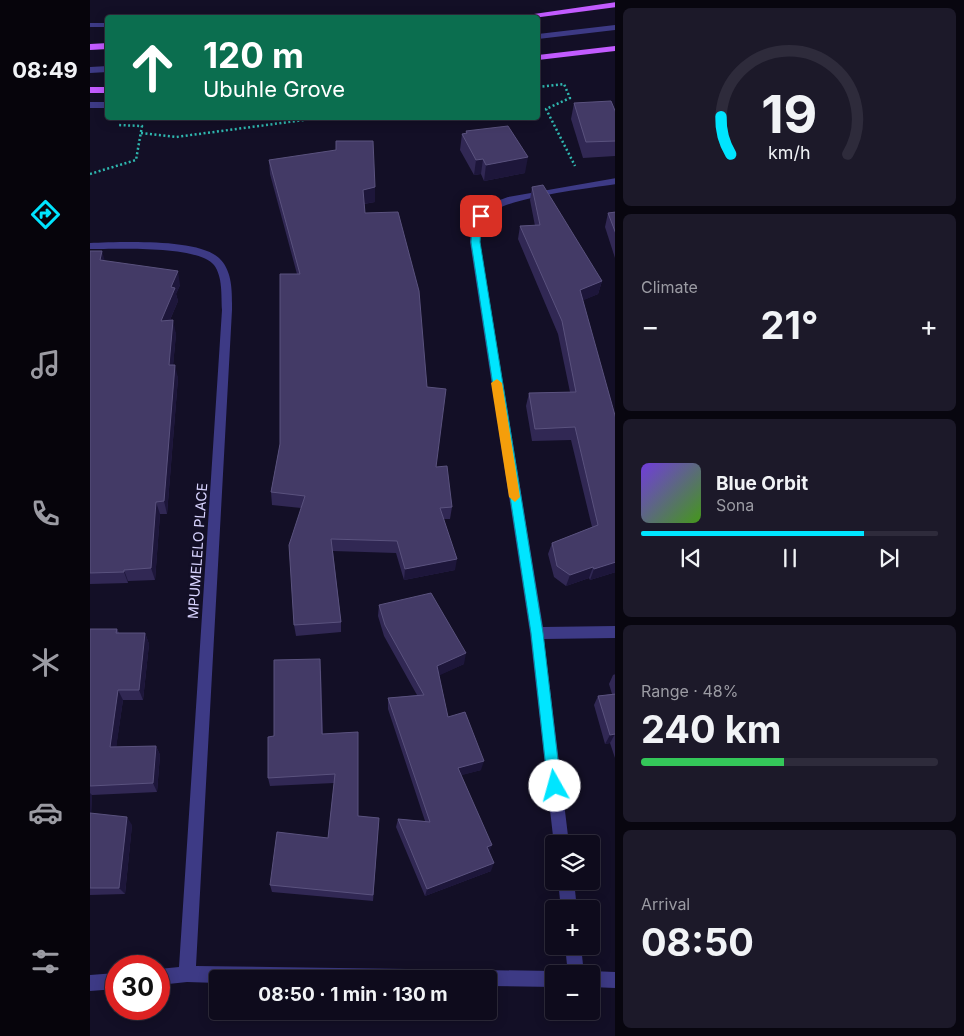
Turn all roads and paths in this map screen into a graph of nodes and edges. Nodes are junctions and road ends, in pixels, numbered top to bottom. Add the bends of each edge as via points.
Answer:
1 (615, 4) edge
2 (533, 15) edge
3 (90, 25) edge
4 (105, 25) edge
5 (615, 27) edge
6 (540, 37) edge
7 (105, 46) edge
8 (90, 47) edge
9 (615, 48) edge
10 (540, 58) edge
11 (105, 69) edge
12 (90, 70) edge
13 (540, 87) edge
14 (90, 90) edge
15 (105, 90) edge
16 (90, 105) edge
17 (105, 105) edge
18 (304, 120) edge
19 (115, 125) dead end
20 (141, 134) junction
21 (90, 174) edge
22 (615, 181) edge
23 (586, 187) junction
24 (90, 246) edge
25 (615, 632) edge
26 (537, 633) junction
27 (560, 835) edge
28 (187, 974) junction
29 (170, 976) edge
30 (545, 979) edge
31 (600, 979) edge
32 (615, 980) edge
33 (105, 982) edge
34 (90, 983) edge

1 - 2 main road
3 - 4 street
5 - 6 street
7 - 8 main road
9 - 10 main road
11 - 12 street
13 - 23 path via 564,84 570,98 546,109
14 - 15 main road
16 - 17 street
18 - 20 path via 176,137
19 - 20 path via 142,126
20 - 21 path via 136,160
22 - 23 street
23 - 26 street via 511,199 481,216 476,226 475,242
24 - 28 street, MPUMELELO PLACE via 192,250 214,259 226,278 227,310
25 - 26 street
26 - 27 street
28 - 29 street
28 - 30 street
31 - 32 street
33 - 34 street

